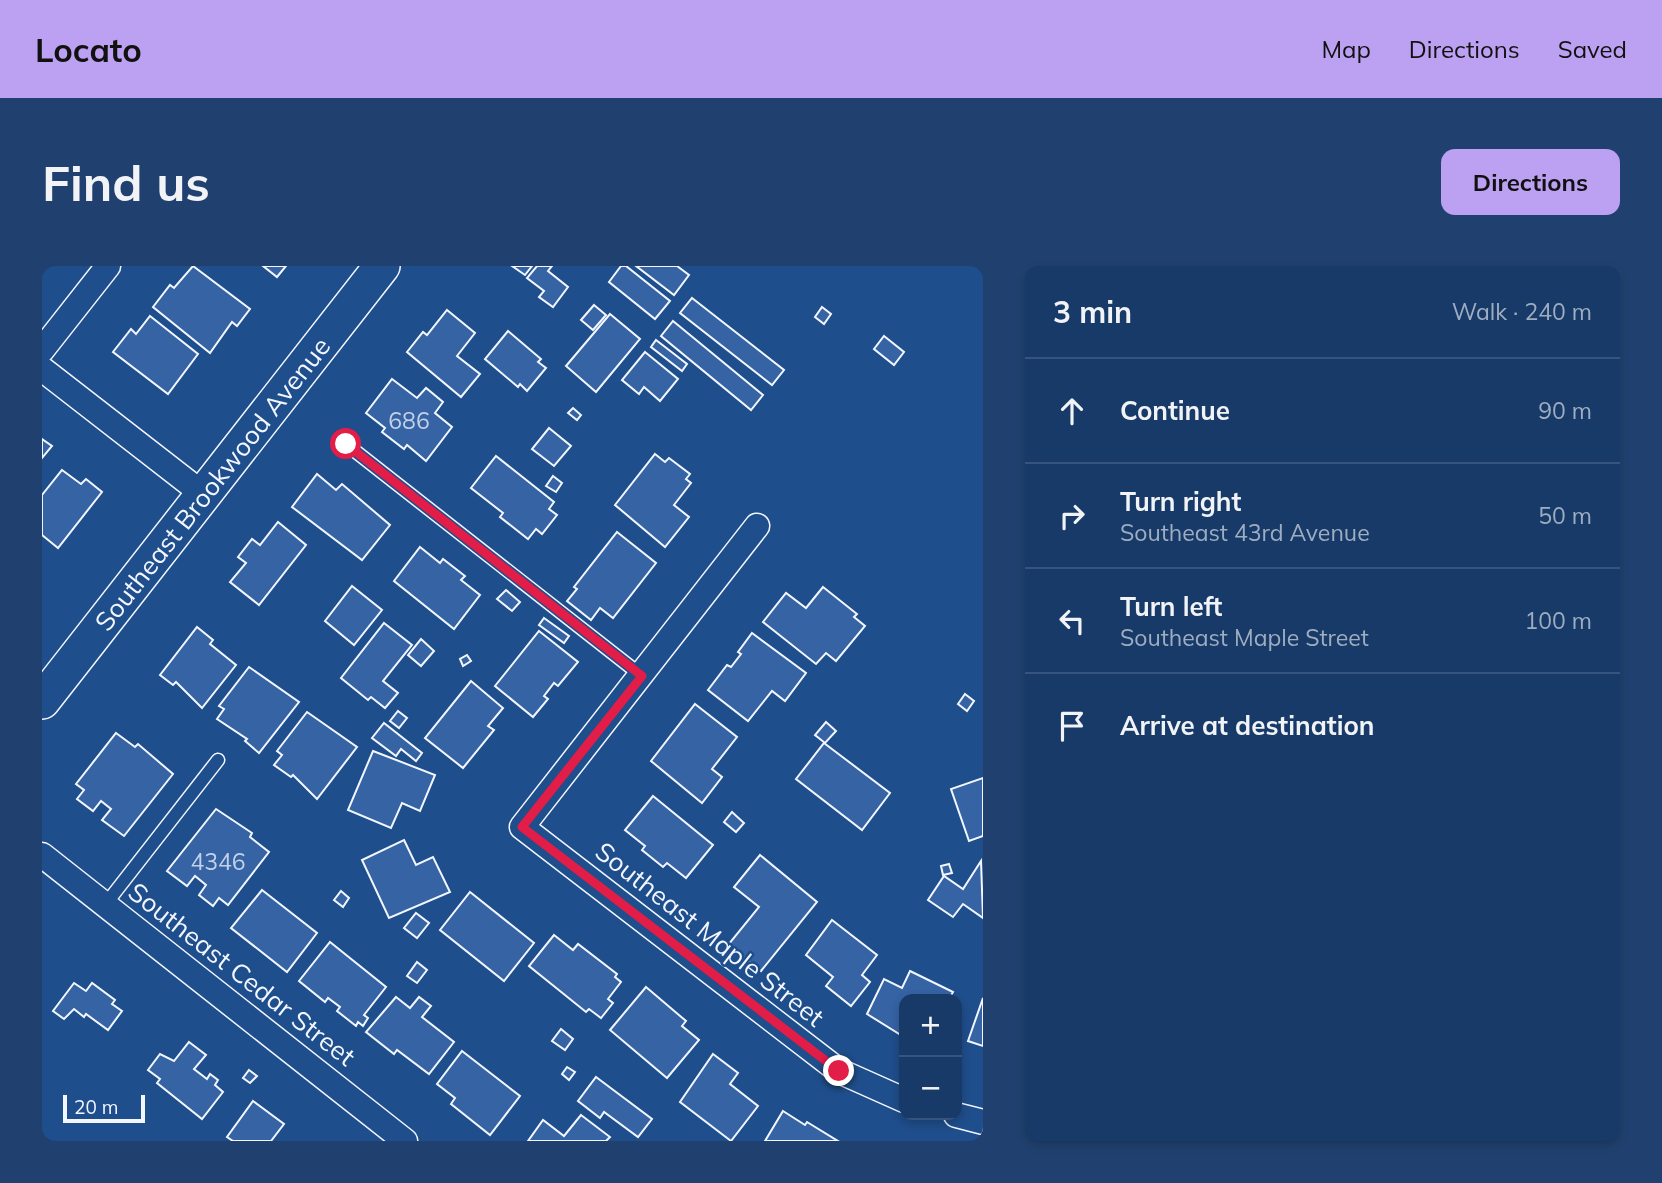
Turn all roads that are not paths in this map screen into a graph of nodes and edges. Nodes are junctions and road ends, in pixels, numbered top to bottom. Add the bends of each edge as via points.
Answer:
1 (108, 266) edge
2 (382, 266) edge
3 (42, 350) edge
4 (42, 369) edge
5 (346, 444) dead end
6 (203, 494) junction
7 (757, 526) dead end
8 (642, 676) junction
9 (42, 701) edge
10 (218, 761) dead end
11 (42, 855) edge
12 (105, 905) junction
13 (899, 1098) edge
14 (962, 1117) edge
15 (983, 1122) edge
16 (405, 1141) edge

1 - 3 street
2 - 6 main road, Southeast Brookwood Avenue
4 - 6 street
5 - 8 lane
6 - 9 main road, Southeast Brookwood Avenue
7 - 8 street
8 - 13 street, Southeast Maple Street via 522,827 839,1071
10 - 12 lane
11 - 12 street, Southeast Cedar Street
12 - 16 street, Southeast Cedar Street
14 - 15 street

